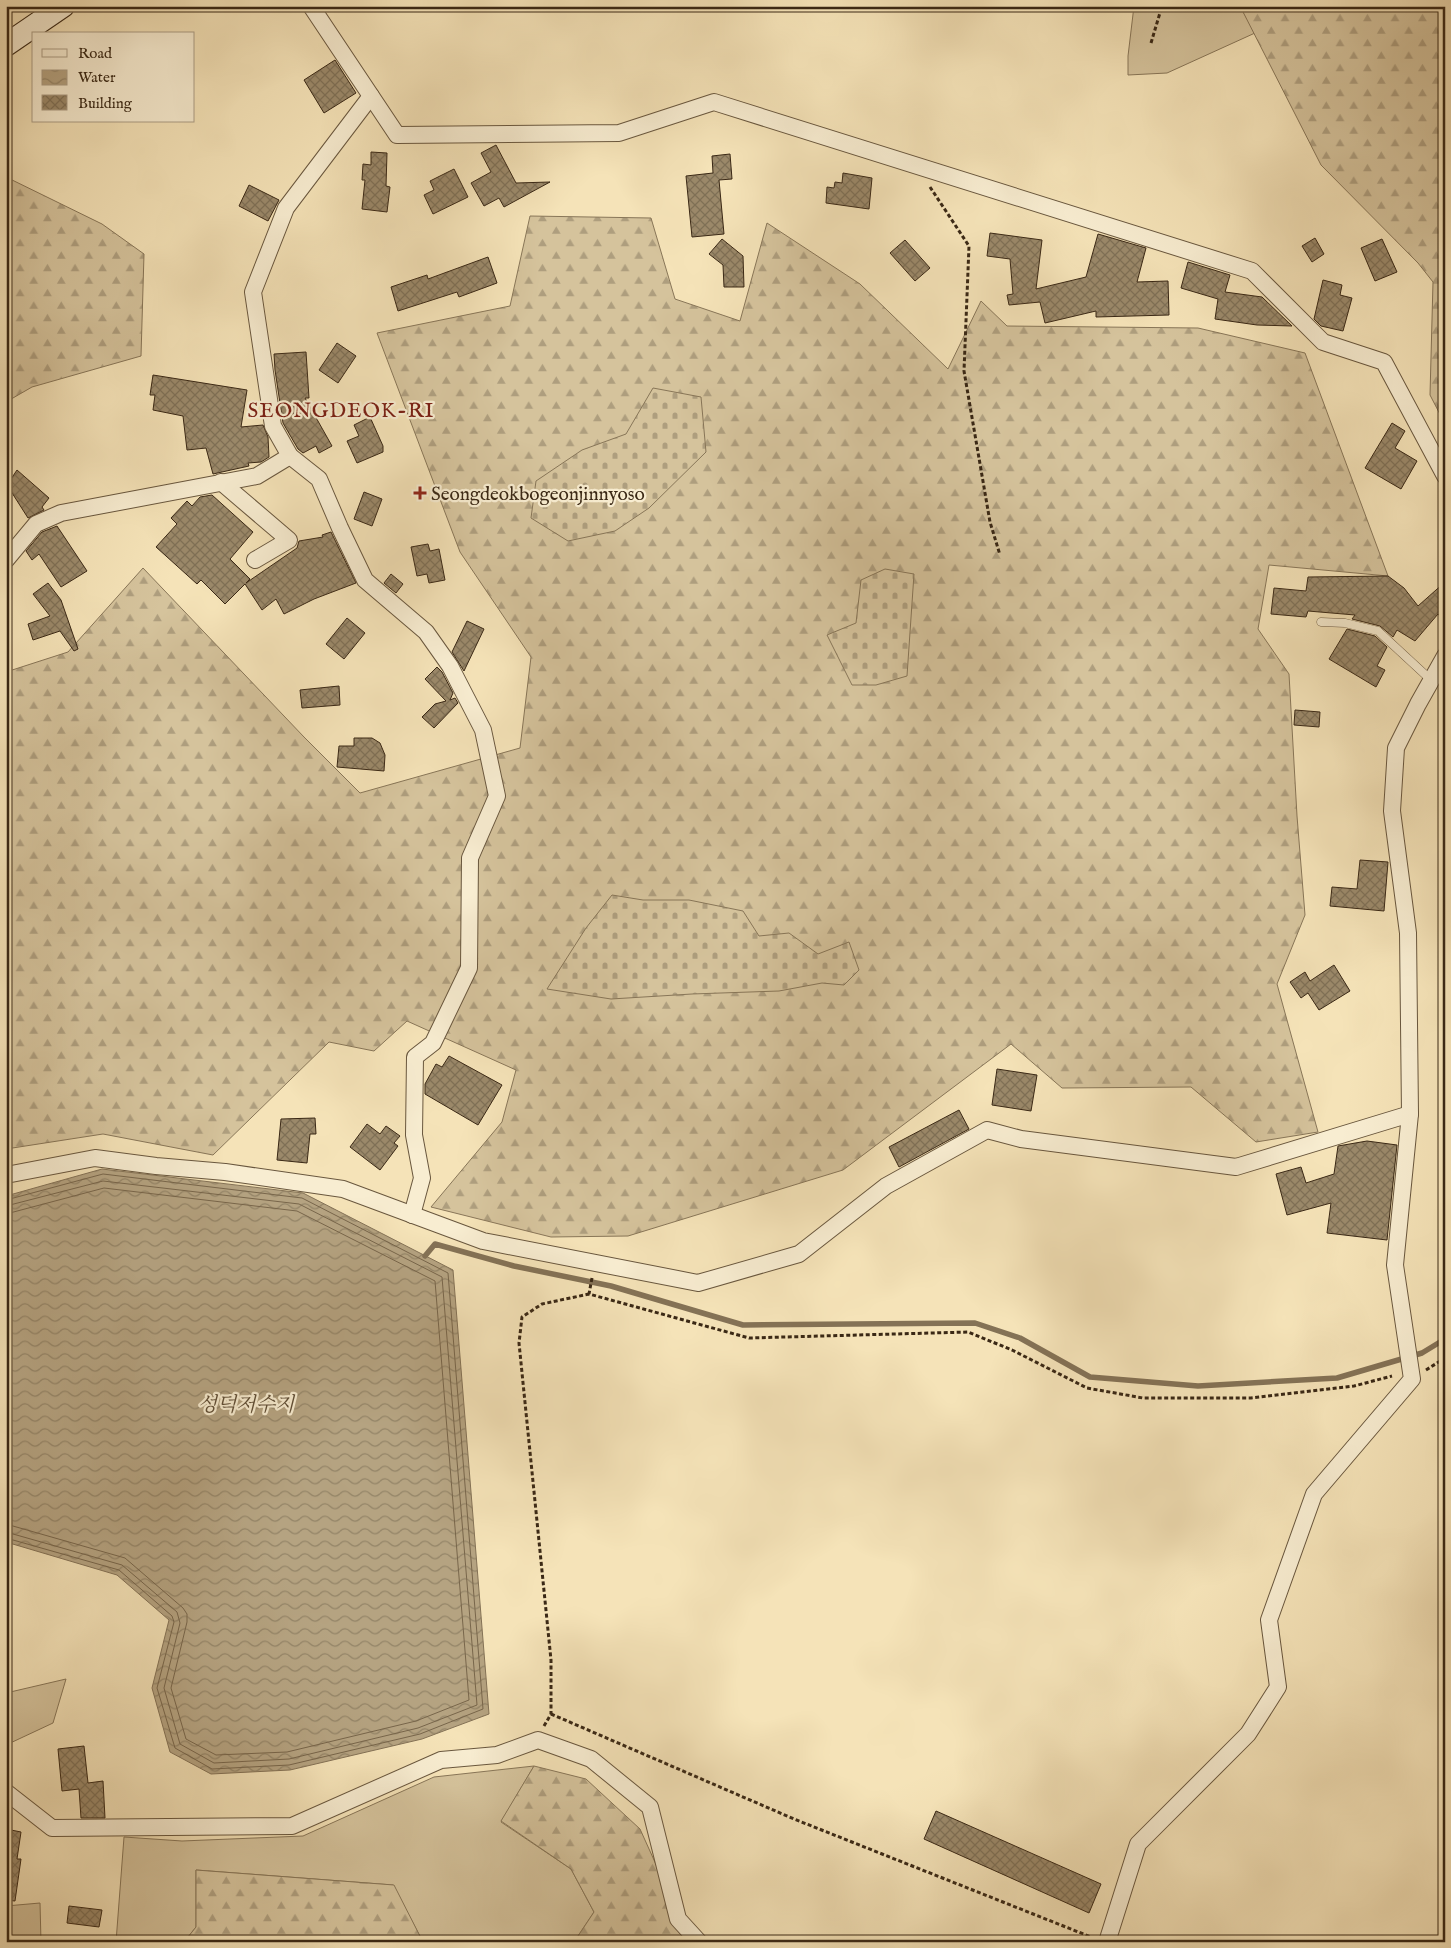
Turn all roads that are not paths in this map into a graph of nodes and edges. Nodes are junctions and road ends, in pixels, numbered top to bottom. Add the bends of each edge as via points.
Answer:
1 (63, 6) edge
2 (312, 6) edge
3 (6, 45) edge
4 (371, 96) junction
5 (290, 456) junction
6 (1445, 476) edge
7 (221, 482) junction
8 (6, 560) edge
9 (255, 560) dead end
10 (1321, 622) dead end
11 (1445, 656) edge
12 (1431, 680) junction
13 (1410, 1114) junction
14 (6, 1175) edge
15 (412, 1215) junction
16 (6, 1792) edge
17 (1100, 1940) edge
18 (698, 1942) edge

1 - 3 main road
2 - 4 street
4 - 5 street via 286,208 253,292 273,426
4 - 6 street via 398,135 619,133 714,102 1252,271 1323,342 1384,362
5 - 7 street via 257,476
5 - 15 street via 319,479 365,580 426,632 450,666 483,730 497,796 470,858 469,968 433,1043 415,1057 414,1135 422,1178
7 - 8 street via 61,513 36,524
7 - 9 street via 289,540
10 - 12 lane via 1345,623 1378,631
11 - 12 street
12 - 13 street via 1396,748 1392,811 1408,933
13 - 15 street via 1236,1167 1021,1138 987,1130 886,1186 800,1254 698,1283 483,1241
13 - 17 street via 1395,1265 1410,1364 1314,1494 1269,1620 1278,1686 1248,1734 1138,1844
14 - 15 street via 95,1158 343,1188
16 - 18 street via 52,1828 292,1826 442,1760 497,1755 538,1740 591,1759 650,1807 678,1919

